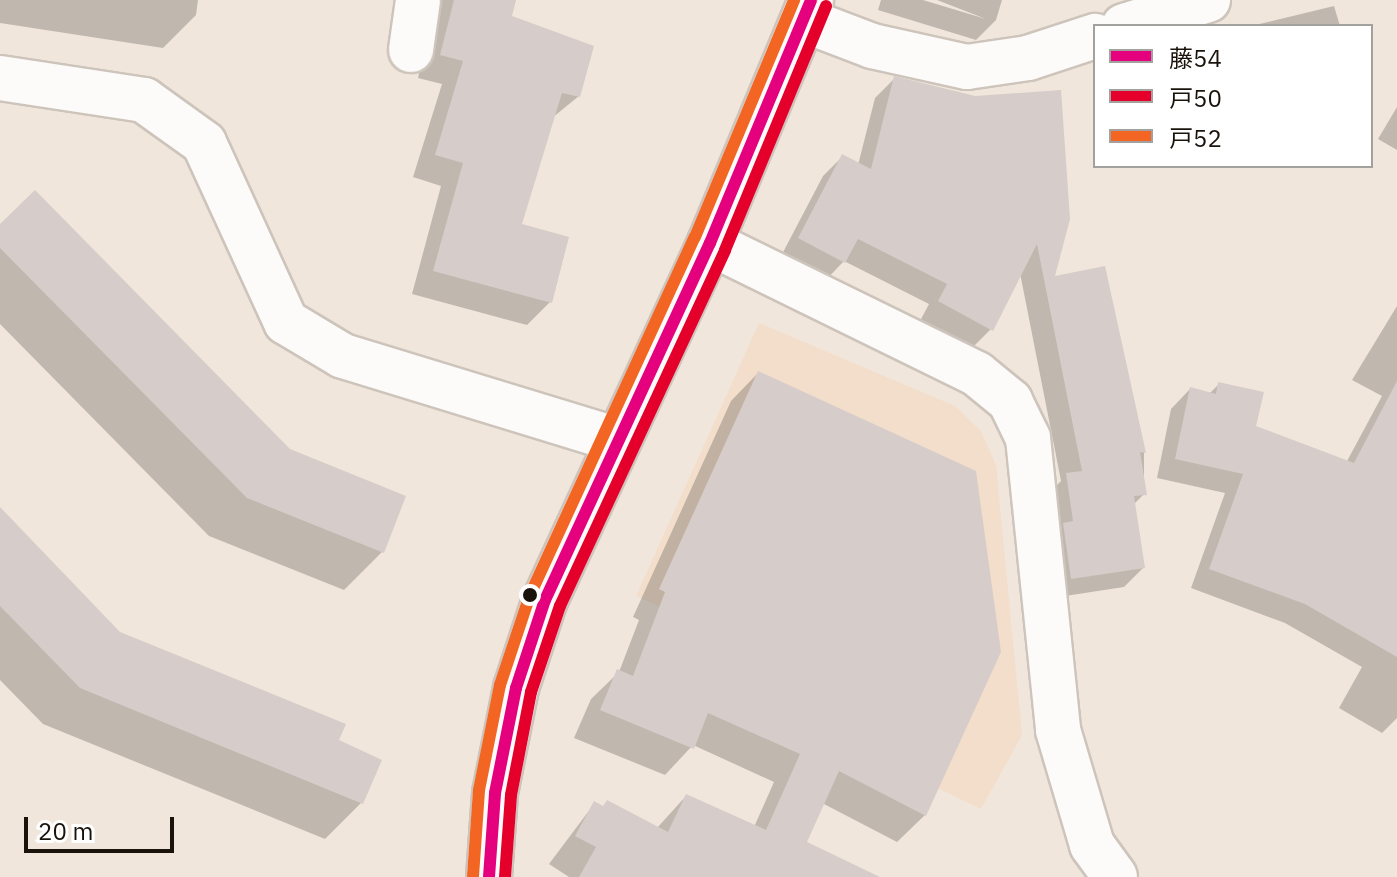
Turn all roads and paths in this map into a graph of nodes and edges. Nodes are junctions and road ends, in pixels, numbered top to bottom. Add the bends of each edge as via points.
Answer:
1 (418, 0) edge
2 (1208, 0) edge
3 (808, 10) edge
4 (1130, 24) edge
5 (1093, 37) edge
6 (411, 50) dead end
7 (0, 78) edge
8 (710, 243) junction
9 (618, 440) junction
10 (489, 877) edge
11 (1115, 877) edge

1 - 6 street
2 - 4 street
3 - 5 street via 872,46 967,67 1028,58
3 - 8 street
7 - 9 street via 144,100 204,143 286,322 343,356
8 - 9 street
8 - 11 street via 977,374 1010,401 1028,438 1058,730 1092,845
9 - 10 street via 545,600 516,688 495,793

